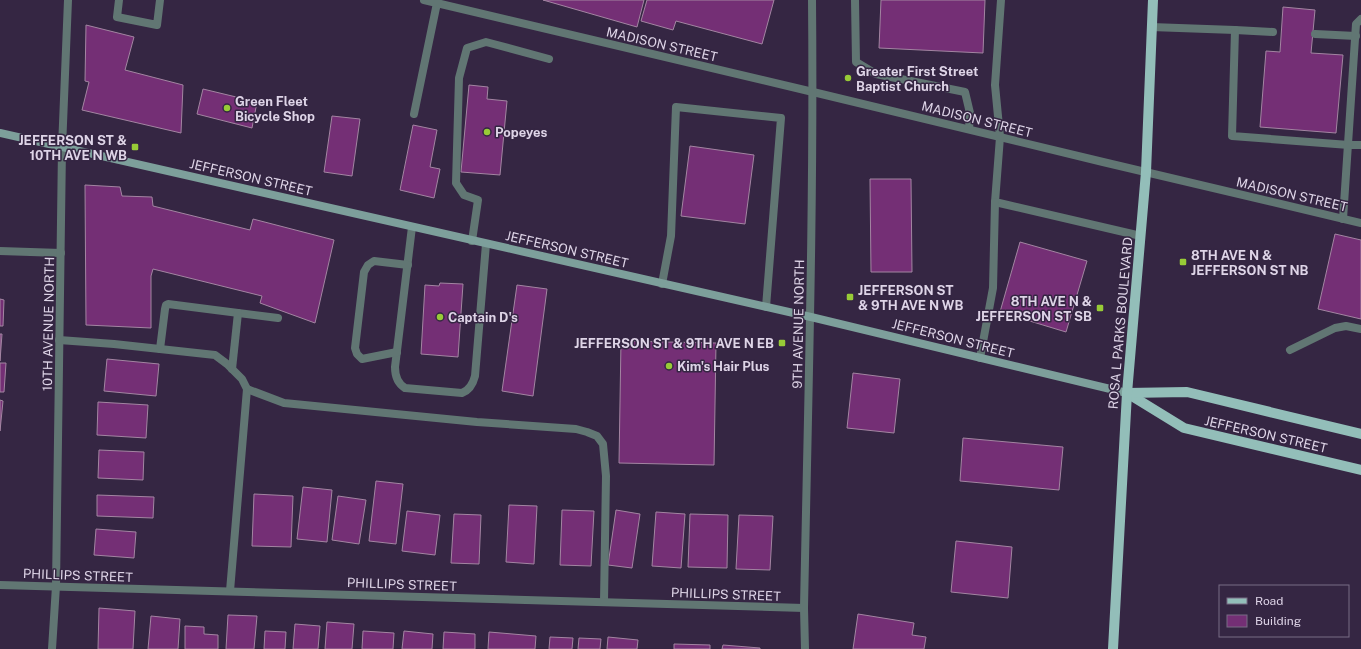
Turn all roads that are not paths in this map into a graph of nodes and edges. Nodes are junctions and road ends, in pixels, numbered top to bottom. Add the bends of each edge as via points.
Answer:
1 (68, 0) edge
2 (119, 0) edge
3 (160, 0) edge
4 (424, 0) edge
5 (812, 0) edge
6 (856, 0) edge
7 (1001, 0) edge
8 (1152, 0) edge
9 (437, 3) junction
10 (1361, 19) edge
11 (1151, 27) junction
12 (1235, 30) junction
13 (1273, 32) dead end
14 (1315, 34) dead end
15 (1356, 36) junction
16 (549, 59) dead end
17 (813, 92) junction
18 (414, 114) dead end
19 (969, 129) junction
20 (0, 133) edge
21 (1000, 137) junction
22 (1349, 145) junction
23 (1361, 145) edge
24 (62, 148) junction
25 (1146, 172) junction
26 (995, 202) junction
27 (1343, 219) junction
28 (1361, 223) edge
29 (412, 227) junction
30 (1140, 236) junction
31 (472, 241) junction
32 (486, 244) junction
33 (0, 251) edge
34 (61, 253) junction
35 (408, 265) junction
36 (662, 284) junction
37 (766, 307) junction
38 (238, 313) junction
39 (811, 317) junction
40 (278, 318) dead end
41 (1361, 329) edge
42 (59, 340) junction
43 (160, 349) junction
44 (1290, 350) dead end
45 (397, 352) junction
46 (980, 358) junction
47 (232, 369) junction
48 (247, 389) junction
49 (1127, 393) junction
50 (1361, 434) edge
51 (1361, 470) edge
52 (0, 585) edge
53 (56, 586) junction
54 (230, 591) junction
55 (604, 602) junction
56 (804, 608) junction
57 (52, 649) edge
58 (805, 649) edge
59 (1113, 649) edge

1 - 24 street, 10TH AVENUE NORTH
2 - 3 street via 117,17 157,24
4 - 9 street, MADISON STREET
5 - 17 street, 9TH AVENUE NORTH
6 - 19 street via 856,62 876,74 965,92 970,112
7 - 21 street via 994,85
8 - 11 main road, ROSA L PARKS BOULEVARD
9 - 17 street, MADISON STREET
9 - 18 street
10 - 15 street via 1356,24
11 - 12 street
11 - 25 main road, ROSA L PARKS BOULEVARD
12 - 13 street
12 - 22 street via 1232,136
14 - 15 street
15 - 22 street
16 - 31 street via 486,42 467,48 460,78 456,183 464,195 478,200
17 - 19 street, MADISON STREET
17 - 39 street, 9TH AVENUE NORTH
19 - 21 street, MADISON STREET
20 - 24 main road, JEFFERSON STREET
21 - 25 street, MADISON STREET
21 - 26 street
22 - 23 street
22 - 27 street
24 - 29 main road, JEFFERSON STREET
24 - 34 street, 10TH AVENUE NORTH
25 - 27 street, MADISON STREET
25 - 30 main road, ROSA L PARKS BOULEVARD
26 - 30 street
26 - 46 street via 993,288
27 - 28 street, MADISON STREET
29 - 31 main road, JEFFERSON STREET
29 - 35 street
30 - 49 main road, ROSA L PARKS BOULEVARD
31 - 32 main road, JEFFERSON STREET
32 - 36 main road, JEFFERSON STREET
32 - 45 street via 473,384 462,393 405,388 395,376
33 - 34 street
34 - 42 street, 10TH AVENUE NORTH
35 - 45 street
35 - 45 street via 374,261 368,265 364,272 354,348 362,359
36 - 37 main road, JEFFERSON STREET
36 - 37 street via 671,236 676,107 781,118
37 - 39 main road, JEFFERSON STREET
38 - 40 street
38 - 43 street via 171,303 166,305
38 - 47 street
39 - 46 main road, JEFFERSON STREET
39 - 56 street, 9TH AVENUE NORTH
41 - 44 street via 1346,326 1335,328
42 - 43 street
42 - 53 street, 10TH AVENUE NORTH
43 - 47 street via 215,355
46 - 49 main road, JEFFERSON STREET
47 - 48 street
48 - 54 street
48 - 55 street via 284,403 576,429 597,436 603,444 606,476
49 - 50 main road, JEFFERSON STREET via 1187,392
49 - 51 main road, JEFFERSON STREET via 1184,428
49 - 59 main road, ROSA L PARKS BOULEVARD
52 - 53 street, PHILLIPS STREET
53 - 54 street, PHILLIPS STREET
53 - 57 street, 10TH AVENUE NORTH
54 - 55 street, PHILLIPS STREET
55 - 56 street, PHILLIPS STREET
56 - 58 street, 9TH AVENUE NORTH

